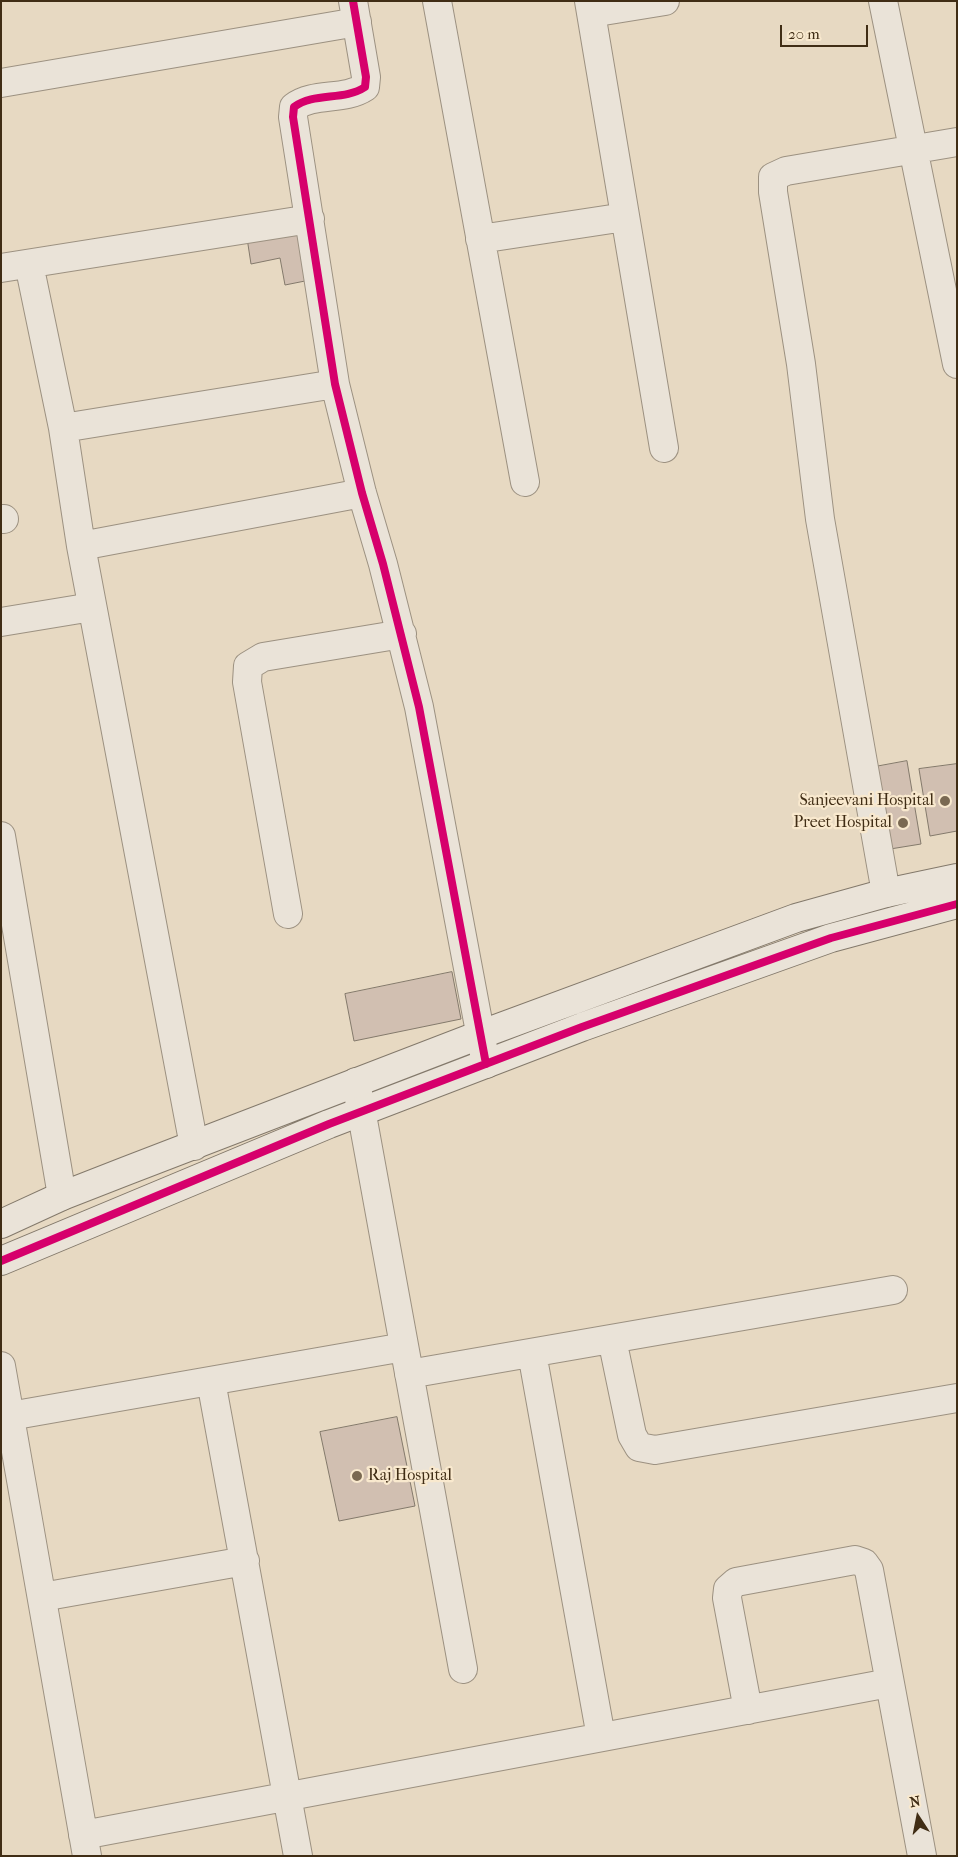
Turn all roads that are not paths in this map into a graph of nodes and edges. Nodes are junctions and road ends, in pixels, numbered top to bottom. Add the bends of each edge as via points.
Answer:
1 (437, 1) edge
2 (665, 1) edge
3 (883, 1) edge
4 (590, 7) edge
5 (355, 12) edge
6 (1, 83) edge
7 (957, 142) edge
8 (912, 150) junction
9 (625, 217) junction
10 (310, 219) junction
11 (480, 239) junction
12 (29, 264) junction
13 (1, 268) edge
14 (957, 364) edge
15 (335, 384) junction
16 (62, 428) junction
17 (664, 448) dead end
18 (525, 482) dead end
19 (362, 493) junction
20 (81, 546) junction
21 (92, 607) junction
22 (1, 622) edge
23 (402, 634) junction
24 (1, 836) edge
25 (957, 878) edge
26 (886, 893) junction
27 (957, 904) edge
28 (288, 914) dead end
29 (796, 918) junction
30 (805, 948) junction
31 (482, 1034) junction
32 (486, 1064) junction
33 (356, 1082) junction
34 (362, 1112) junction
35 (194, 1146) junction
36 (62, 1196) junction
37 (1, 1224) edge
38 (1, 1261) edge
39 (893, 1290) dead end
40 (612, 1339) junction
41 (404, 1347) junction
42 (532, 1353) junction
43 (1, 1366) edge
44 (409, 1374) junction
45 (211, 1381) junction
46 (957, 1398) edge
47 (10, 1416) junction
48 (245, 1561) junction
49 (42, 1597) junction
50 (464, 1670) dead end
51 (889, 1683) junction
52 (748, 1710) junction
53 (601, 1737) junction
54 (288, 1796) junction
55 (85, 1845) edge
56 (298, 1856) edge
57 (922, 1856) edge

1 - 11 street
2 - 4 street
3 - 8 street
4 - 9 street
5 - 6 street
5 - 10 street via 365,87 356,92 303,101 294,107
7 - 8 street
8 - 14 street
8 - 26 street via 786,171 773,178 806,398 820,519
9 - 11 street
9 - 17 street
10 - 12 street
10 - 15 street
11 - 18 street
12 - 13 street
12 - 16 street
15 - 16 street
15 - 19 street
16 - 20 street
19 - 20 street
19 - 23 street
20 - 21 street
21 - 22 street
21 - 35 street
23 - 28 street via 263,657 248,666 247,682
23 - 31 street via 419,706
24 - 36 street
25 - 26 street
26 - 29 street
27 - 30 street
29 - 30 street
29 - 31 street
30 - 32 street
31 - 32 street
31 - 33 street
32 - 34 street
33 - 34 street
33 - 35 street
34 - 38 street
34 - 41 street
35 - 36 street
36 - 37 street
39 - 40 street
40 - 42 street
40 - 46 street via 632,1435 639,1447 655,1450
41 - 44 street
41 - 45 street
42 - 44 street
42 - 53 street
43 - 47 street
44 - 50 street
45 - 47 street
45 - 48 street
47 - 49 street
48 - 49 street
48 - 54 street
49 - 55 street
51 - 52 street
51 - 52 street via 869,1570 864,1563 855,1560 736,1582 728,1589 728,1598
51 - 57 street
52 - 53 street
53 - 54 street
54 - 55 street
54 - 56 street

